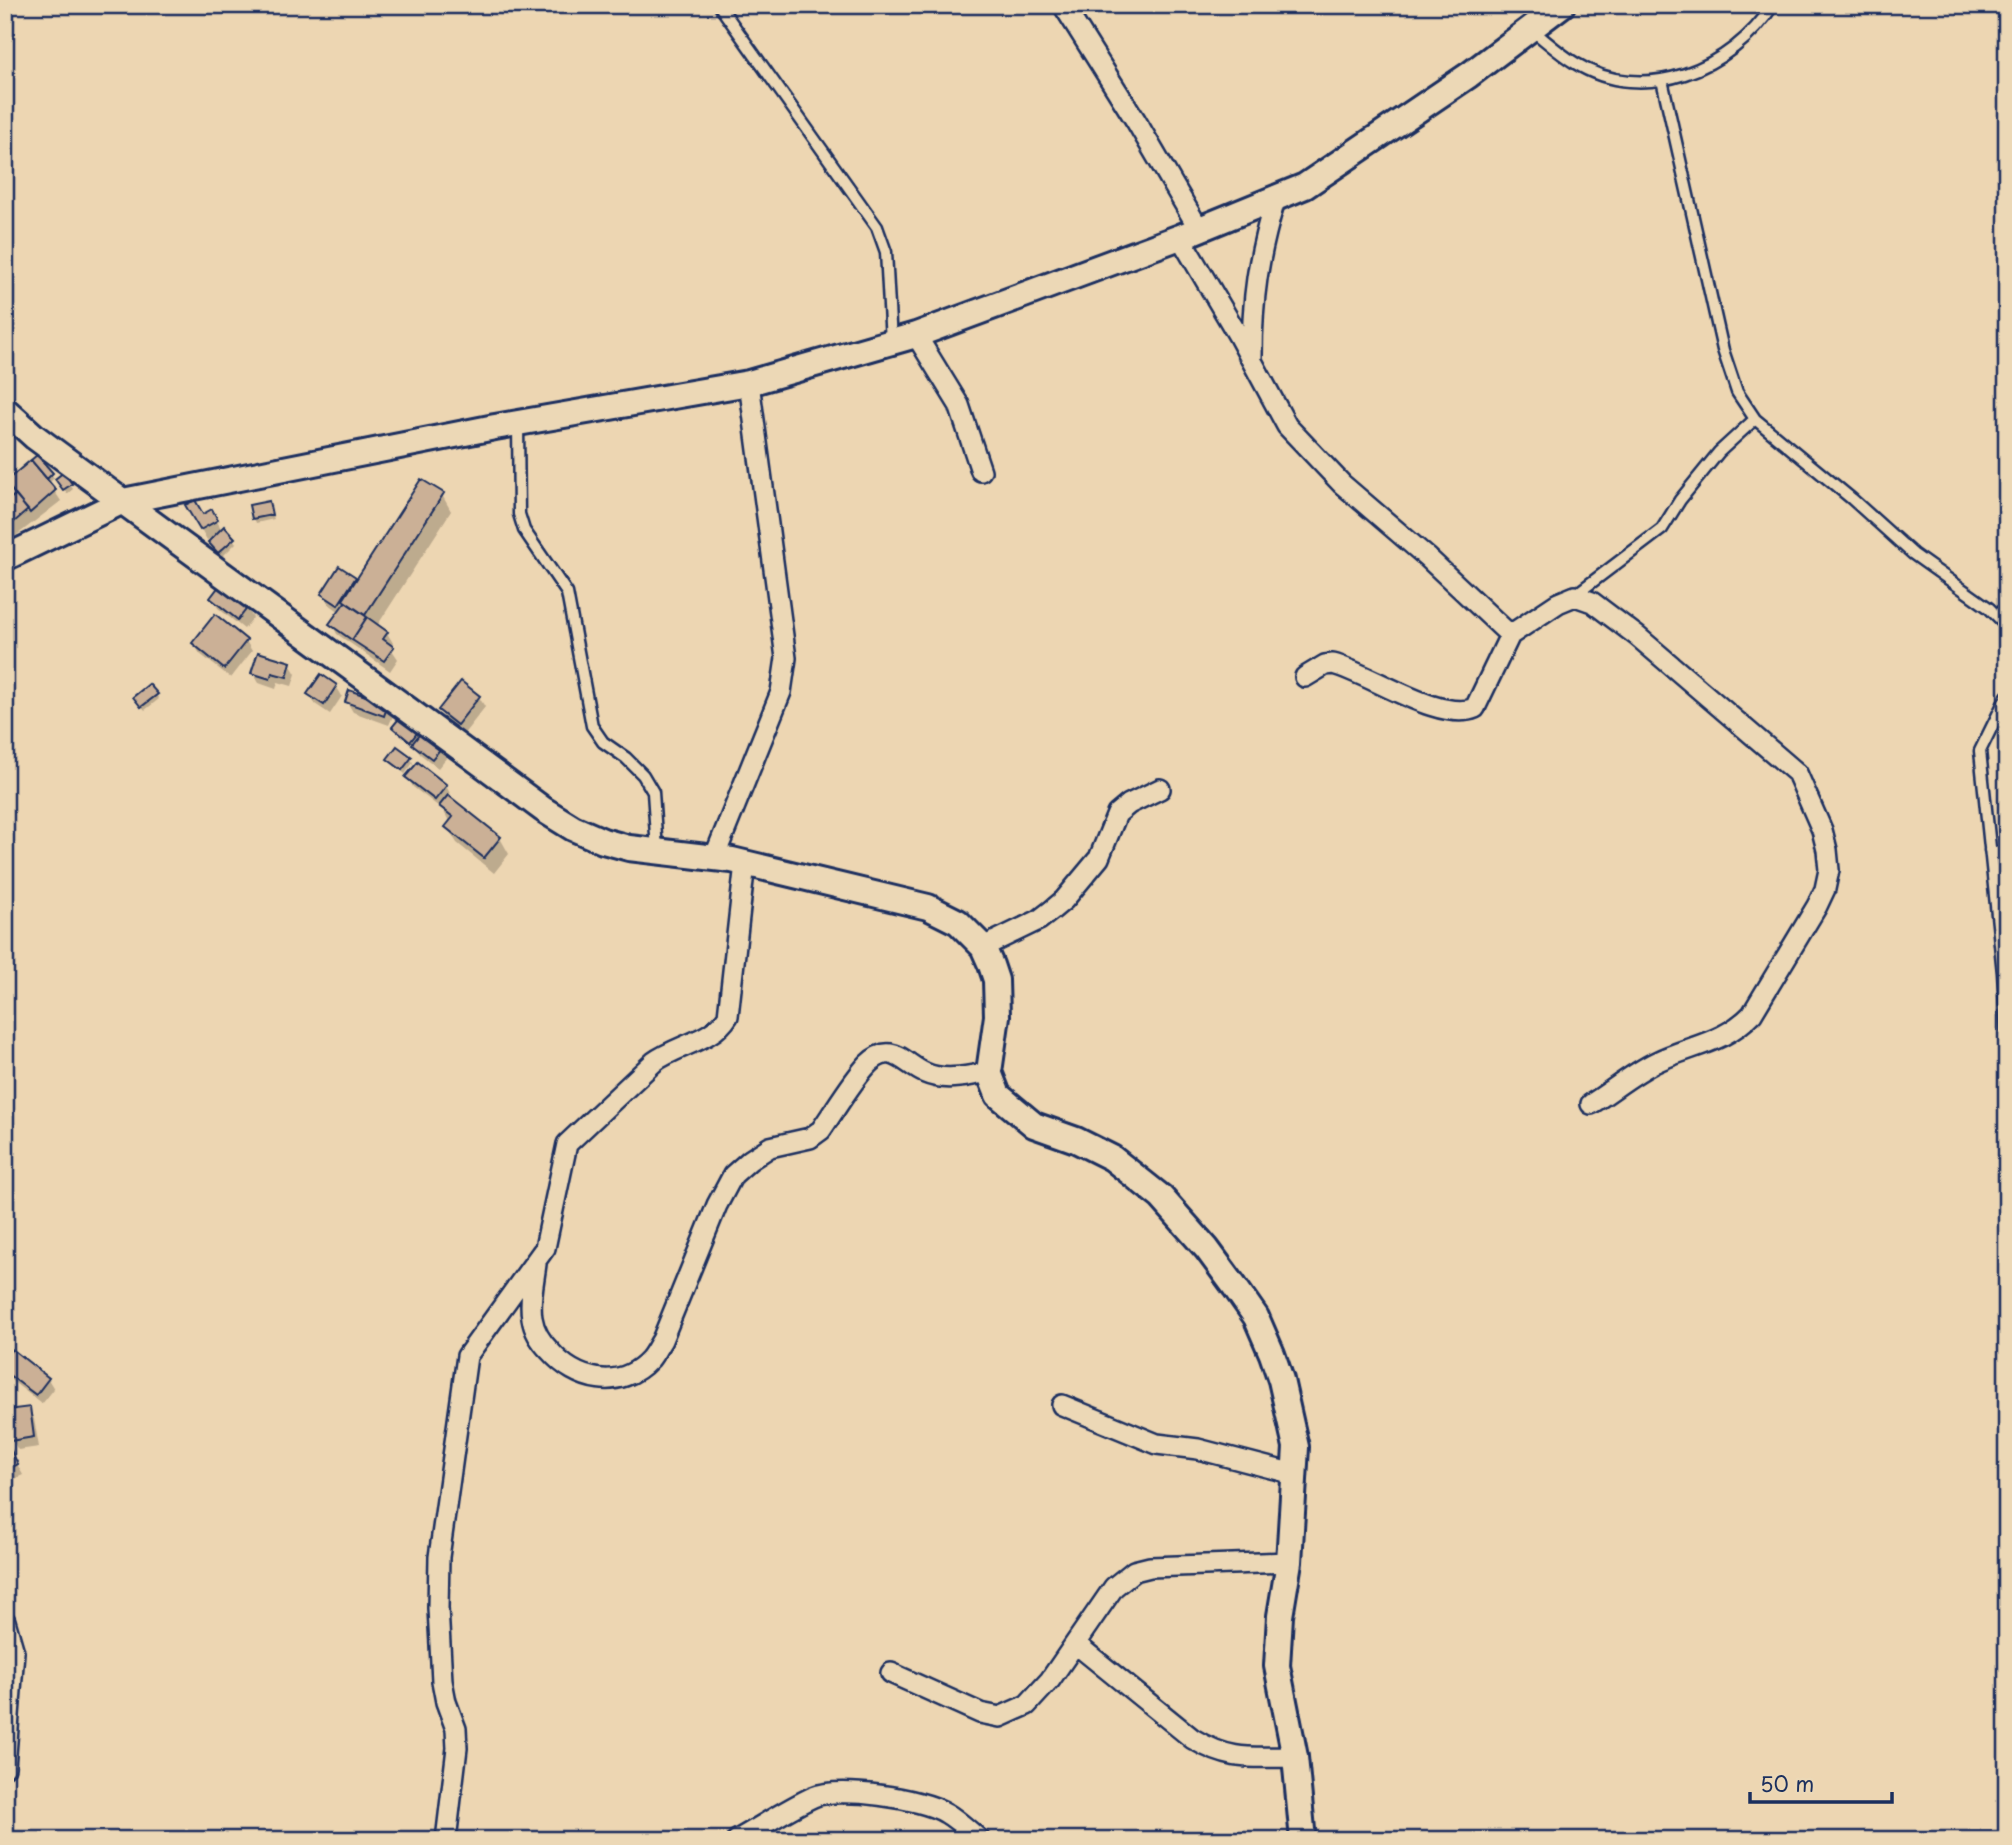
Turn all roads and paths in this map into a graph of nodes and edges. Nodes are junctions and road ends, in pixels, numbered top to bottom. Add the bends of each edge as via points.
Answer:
1 (719, 5) edge
2 (1063, 5) edge
3 (1562, 5) edge
4 (1773, 5) edge
5 (1531, 29) junction
6 (1662, 80) junction
7 (1275, 200) junction
8 (1190, 233) junction
9 (916, 335) junction
10 (891, 342) junction
11 (1252, 362) junction
12 (749, 383) junction
13 (5, 410) edge
14 (1755, 419) junction
15 (518, 423) junction
16 (981, 471) dead end
17 (123, 501) junction
18 (5, 558) edge
19 (1574, 596) junction
20 (2007, 626) edge
21 (1510, 635) junction
22 (1305, 677) dead end
23 (2007, 696) edge
24 (1160, 789) dead end
25 (657, 850) junction
26 (1990, 850) junction
27 (2007, 857) edge
28 (714, 858) junction
29 (745, 863) junction
30 (983, 947) junction
31 (2007, 1039) edge
32 (989, 1072) junction
33 (1591, 1104) dead end
34 (536, 1263) junction
35 (1062, 1405) dead end
36 (1294, 1474) junction
37 (1289, 1562) junction
38 (5, 1621) edge
39 (1076, 1644) junction
40 (891, 1673) dead end
41 (1295, 1757) junction
42 (5, 1767) edge
43 (446, 1840) edge
44 (737, 1840) edge
45 (980, 1840) edge
46 (1303, 1840) edge

1 - 10 lane via 877,227 886,252
2 - 8 street via 1136,121
3 - 5 street
4 - 6 lane via 1732,51 1712,64
5 - 6 lane via 1576,64 1596,72 1641,83
5 - 7 street via 1305,186
6 - 14 lane via 1723,350 1737,392
7 - 8 street
7 - 11 street via 1258,260
8 - 9 street
8 - 11 street
9 - 10 street
9 - 16 street via 959,405
10 - 12 street
11 - 21 street via 1287,426 1311,453
12 - 15 street
12 - 28 street via 786,671
13 - 17 street
14 - 19 lane via 1719,452 1662,529
14 - 20 lane via 1913,554
15 - 17 street
15 - 25 lane via 518,502 524,530 568,593 592,726 603,742 643,775 653,792
17 - 18 street
17 - 25 street via 544,810 603,841
19 - 21 street
19 - 33 street via 1592,602 1637,636 1797,774 1822,830 1829,870 1817,906 1752,1014 1738,1028 1655,1063
21 - 22 street via 1475,708 1465,712 1444,710 1333,664
23 - 26 lane via 1980,751
24 - 30 street via 1117,814 1099,858 1064,900 1039,920
25 - 28 street
26 - 27 lane
26 - 31 lane
28 - 29 street
29 - 30 street via 928,906 958,922
29 - 34 street via 728,1016 710,1034 654,1062 567,1144 545,1248
30 - 32 street via 996,980 997,1017
32 - 34 street via 953,1078 925,1073 893,1053 883,1054 869,1063 821,1130 810,1138 770,1147 750,1160 733,1175 718,1205 662,1340 649,1360 630,1373 592,1380 556,1359 539,1339 532,1318
32 - 36 street via 998,1095 1015,1111 1034,1125 1112,1158 1161,1197 1206,1249 1255,1317 1272,1354 1296,1447
34 - 43 street via 467,1356 439,1557 442,1681 457,1748
35 - 36 street via 1157,1444 1198,1449
36 - 37 street
37 - 39 street via 1134,1571 1114,1587
37 - 41 street via 1277,1666
38 - 42 street via 14,1652
39 - 40 street via 1027,1705 1000,1717 980,1713
39 - 41 street via 1215,1752 1234,1757
41 - 46 street
44 - 45 street via 815,1796 847,1794 886,1796 944,1811

